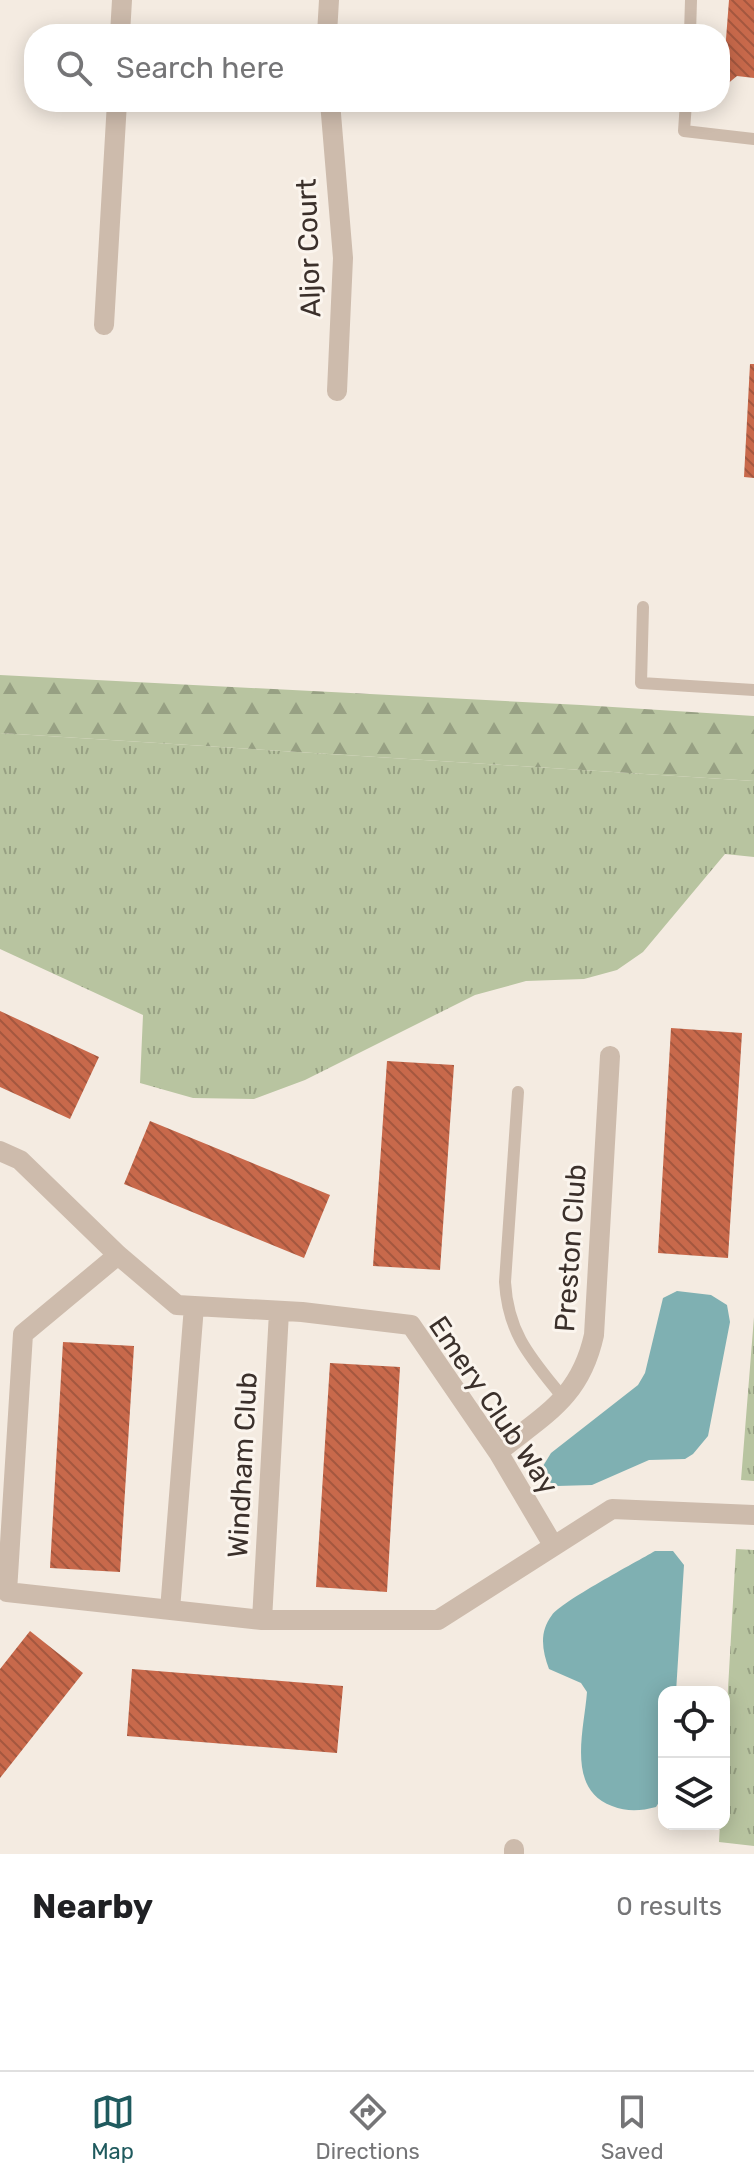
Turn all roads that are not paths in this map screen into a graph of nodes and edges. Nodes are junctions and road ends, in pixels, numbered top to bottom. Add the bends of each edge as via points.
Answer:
1 (122, 0) edge
2 (329, 0) edge
3 (691, 0) edge
4 (121, 24) edge
5 (328, 24) edge
6 (690, 24) edge
7 (116, 112) edge
8 (331, 112) edge
9 (685, 112) edge
10 (754, 139) edge
11 (104, 325) dead end
12 (337, 391) dead end
13 (643, 607) dead end
14 (754, 690) edge
15 (610, 1056) dead end
16 (518, 1092) dead end
17 (0, 1151) edge
18 (118, 1255) junction
19 (194, 1306) junction
20 (279, 1312) junction
21 (564, 1399) junction
22 (498, 1452) junction
23 (754, 1515) edge
24 (553, 1545) junction
25 (4, 1596) edge
26 (170, 1610) junction
27 (262, 1620) junction

1 - 4 street
2 - 5 street
3 - 6 lane
7 - 11 street
8 - 12 street, Aljor Court via 343,258
9 - 10 lane via 684,131
13 - 14 lane via 641,683
15 - 21 street, Preston Club via 594,1335 589,1358
16 - 21 lane via 506,1309 528,1354
17 - 18 street, Emery Club Way via 20,1160
18 - 19 street, Emery Club Way via 177,1305
18 - 25 street via 23,1334
19 - 20 street, Emery Club Way
19 - 26 street
20 - 22 street, Emery Club Way via 411,1325
20 - 27 street, Windham Club
21 - 22 street, Preston Club
22 - 24 street, Emery Club Way
23 - 24 street via 612,1509
24 - 27 street via 438,1620
25 - 26 street
26 - 27 street

